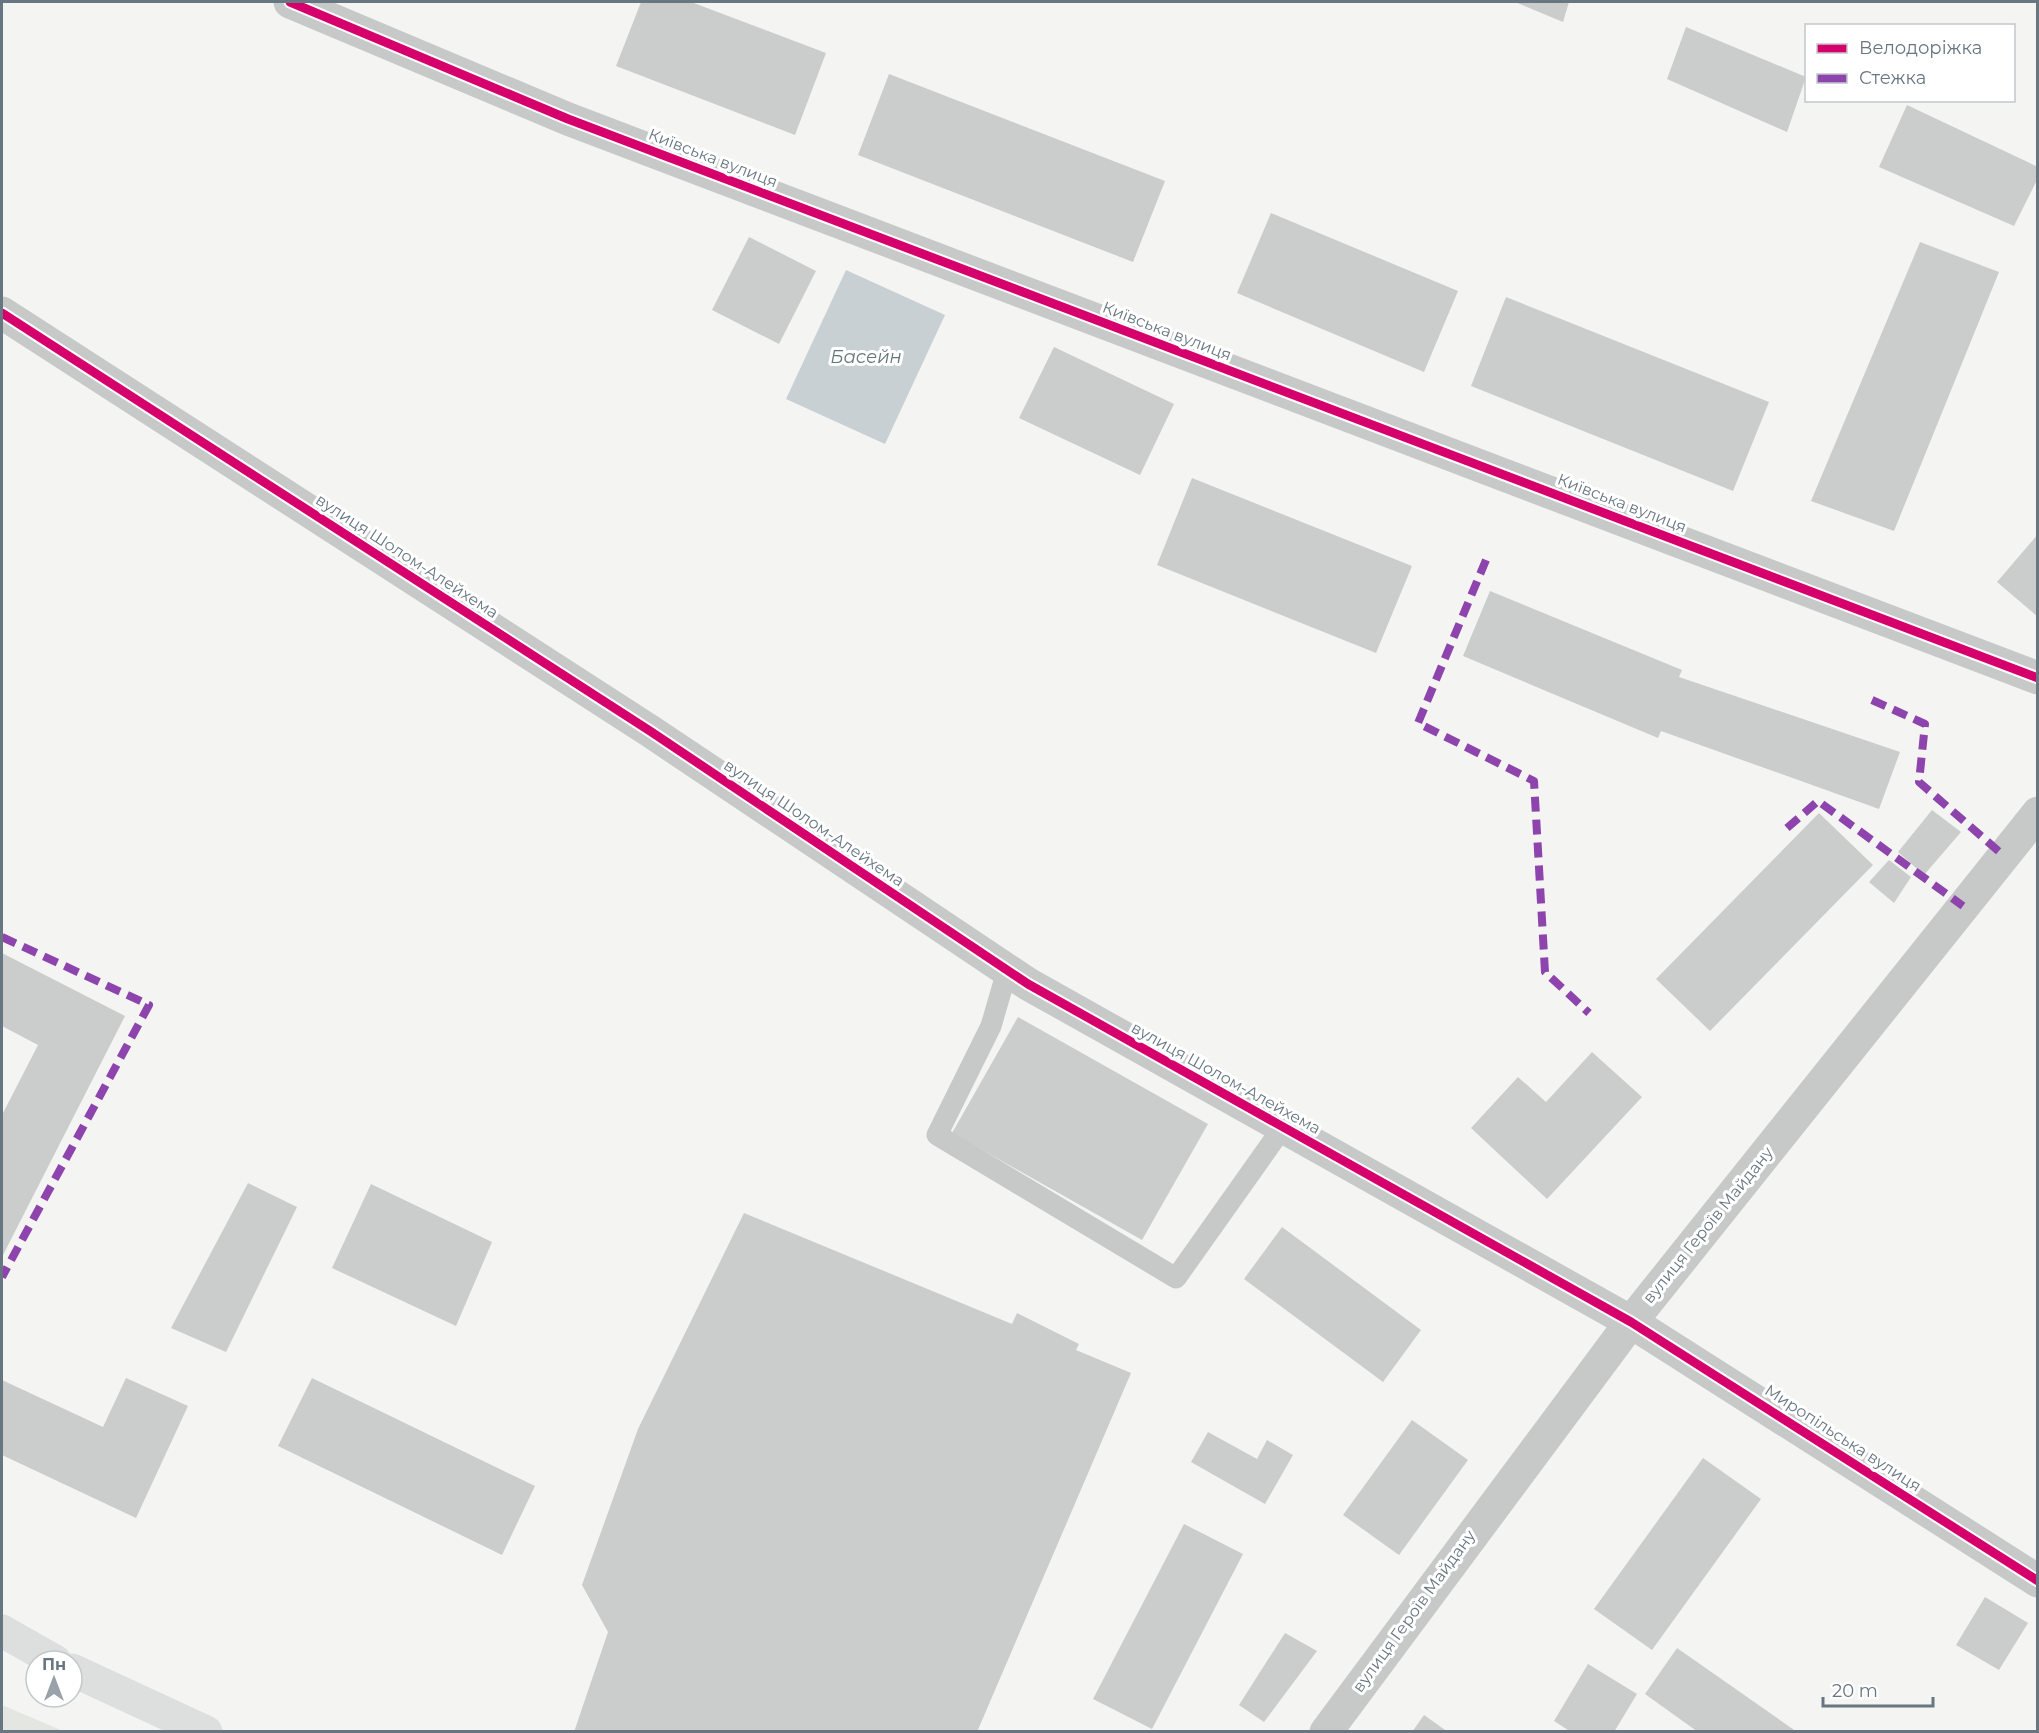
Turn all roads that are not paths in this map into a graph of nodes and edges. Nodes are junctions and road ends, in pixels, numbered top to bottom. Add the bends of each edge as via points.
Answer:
1 (290, 2) edge
2 (2, 313) edge
3 (2037, 678) edge
4 (2037, 813) edge
5 (1007, 970) junction
6 (1283, 1127) junction
7 (1631, 1322) junction
8 (2037, 1581) edge
9 (2, 1630) edge
10 (34, 1649) edge
11 (84, 1675) edge
12 (206, 1731) edge
13 (1326, 1731) edge

1 - 3 street, Київська вулиця via 579,124
2 - 5 street, вулиця Шолом-Алейхема via 650,730
4 - 7 street, вулиця Героїв Майдану
5 - 6 street, вулиця Шолом-Алейхема
5 - 6 lane via 991,1026 937,1135 1176,1278
6 - 7 street, вулиця Шолом-Алейхема
7 - 8 street, Миропільська вулиця
7 - 13 street, вулиця Героїв Майдану
9 - 10 main road
11 - 12 main road

